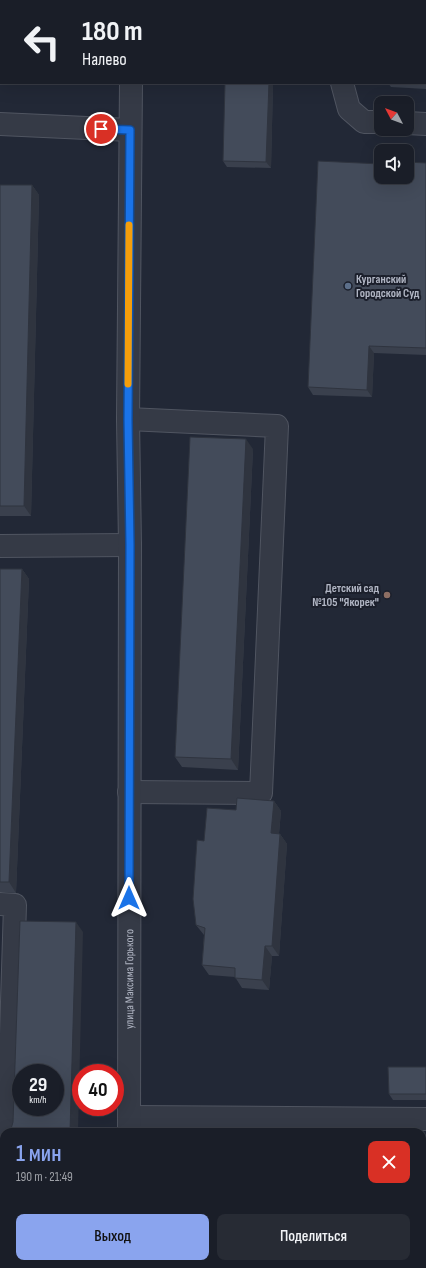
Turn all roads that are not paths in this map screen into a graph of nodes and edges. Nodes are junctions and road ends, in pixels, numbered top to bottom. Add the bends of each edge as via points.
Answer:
1 (131, 84) edge
2 (342, 84) edge
3 (374, 122) edge
4 (414, 123) edge
5 (0, 124) edge
6 (426, 124) edge
7 (130, 130) junction
8 (128, 420) junction
9 (130, 545) junction
10 (0, 546) edge
11 (129, 792) junction
12 (0, 904) edge
13 (426, 1119) edge
14 (130, 1124) edge
15 (8, 1128) edge

1 - 7 street, улица Максима Горького
2 - 3 street via 349,109 364,122
4 - 6 street
5 - 7 street
7 - 8 street, улица Максима Горького
8 - 9 street, улица Максима Горького
8 - 11 street via 277,426 261,793
9 - 10 street
9 - 11 street, улица Максима Горького
11 - 14 street, улица Максима Горького
12 - 15 street via 15,905
13 - 14 street

